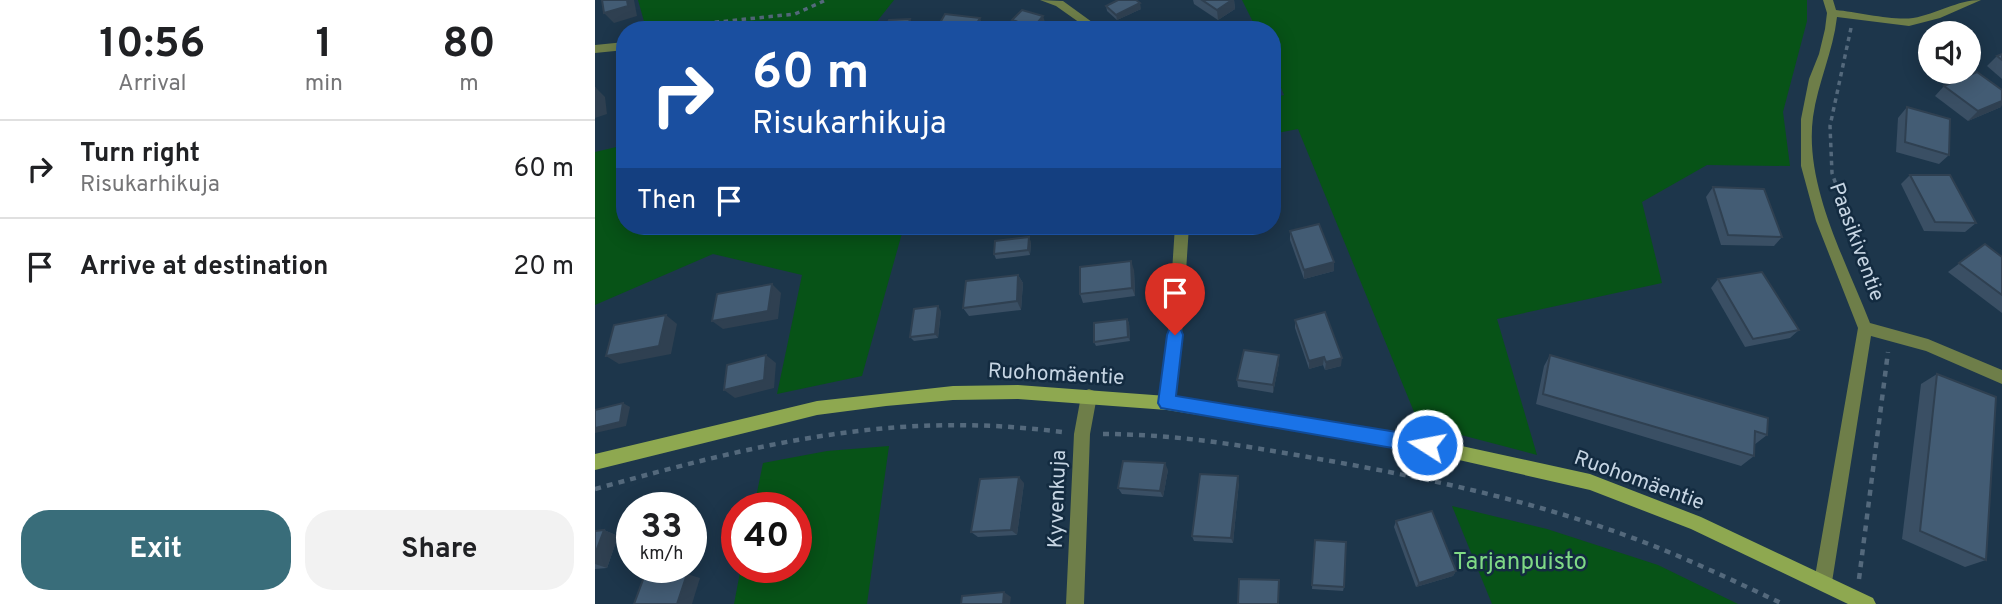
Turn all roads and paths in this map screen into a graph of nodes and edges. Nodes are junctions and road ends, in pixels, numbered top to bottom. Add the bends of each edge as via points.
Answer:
1 (826, 0) edge
2 (1045, 0) edge
3 (1976, 0) edge
4 (1830, 7) edge
5 (727, 21) edge
6 (1084, 21) edge
7 (616, 47) edge
8 (595, 49) edge
9 (1181, 235) edge
10 (1865, 328) junction
11 (2002, 377) edge
12 (1089, 396) junction
13 (1167, 403) junction
14 (1082, 434) junction
15 (595, 462) edge
16 (595, 489) edge
17 (1823, 582) junction
18 (1075, 604) edge
19 (1783, 604) edge
20 (1867, 604) edge

1 - 5 path via 795,14
2 - 6 street
3 - 4 street via 1909,22
4 - 10 street, Paasikiventie via 1825,54 1807,119 1807,166
7 - 8 street
9 - 13 street
10 - 11 street via 1928,345
10 - 17 street, Paasikiventie
12 - 13 street, Ruohomäentie
12 - 14 street, Kyvenkuja
12 - 15 street, Ruohomäentie via 953,393 845,404
13 - 17 street, Ruohomäentie via 1402,440 1590,482 1695,523
14 - 16 path via 1008,425 890,426 749,450
14 - 18 street, Kyvenkuja
14 - 19 path via 1194,438 1472,490 1654,547
17 - 20 street, Ruohomäentie

